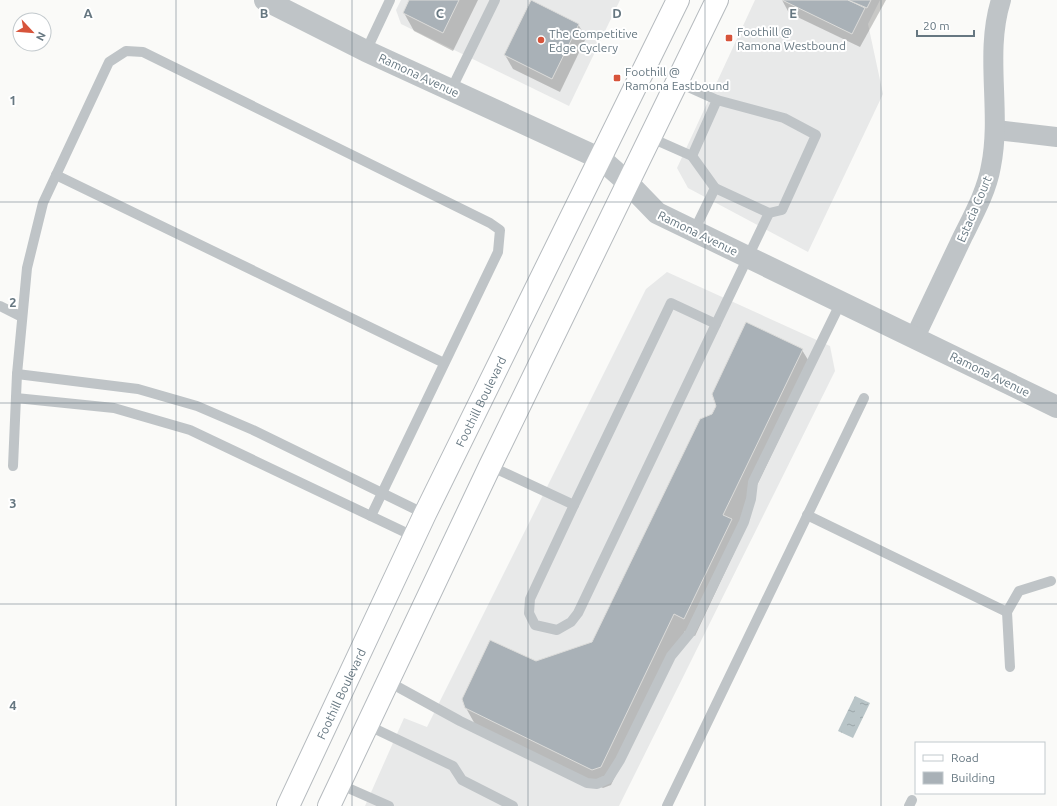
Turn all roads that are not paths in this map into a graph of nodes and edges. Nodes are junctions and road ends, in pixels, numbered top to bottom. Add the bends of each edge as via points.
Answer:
1 (265, 0) edge
2 (390, 0) edge
3 (495, 0) edge
4 (678, 0) edge
5 (717, 0) edge
6 (1001, 0) edge
7 (366, 50) junction
8 (677, 82) junction
9 (451, 90) junction
10 (717, 100) junction
11 (996, 130) junction
12 (649, 137) junction
13 (1057, 137) edge
14 (692, 156) junction
15 (601, 159) junction
16 (56, 175) junction
17 (627, 182) junction
18 (715, 188) junction
19 (769, 213) junction
20 (694, 231) junction
21 (748, 257) junction
22 (841, 302) junction
23 (0, 306) edge
24 (22, 316) junction
25 (716, 324) junction
26 (915, 337) junction
27 (444, 363) junction
28 (17, 374) junction
29 (16, 398) junction
30 (864, 398) dead end
31 (1057, 407) edge
32 (13, 466) dead end
33 (490, 466) junction
34 (382, 493) junction
35 (574, 505) junction
36 (426, 514) junction
37 (807, 515) junction
38 (371, 516) junction
39 (415, 537) junction
40 (1051, 581) dead end
41 (1007, 612) junction
42 (1010, 667) dead end
43 (388, 681) junction
44 (367, 725) junction
45 (339, 784) junction
46 (288, 806) edge
47 (329, 806) edge
48 (388, 806) edge
49 (513, 806) edge
50 (667, 806) edge

1 - 7 street, Ramona Avenue
2 - 7 lane
3 - 9 lane
4 - 15 main road, Foothill Boulevard
5 - 8 main road
6 - 11 street, Estacia Court via 993,63
7 - 9 street, Ramona Avenue
8 - 10 lane
8 - 12 main road
9 - 15 street, Ramona Avenue
10 - 14 lane
10 - 19 lane via 784,118 816,135 782,210
11 - 13 street
11 - 26 street, Estacia Court via 991,167 980,200
12 - 14 lane
12 - 17 main road
14 - 18 lane
15 - 17 street, Ramona Avenue
15 - 36 main road, Foothill Boulevard
16 - 24 lane via 43,203 27,268
16 - 27 lane
16 - 27 lane via 109,62 126,51 143,52 500,230 498,252
17 - 20 street, Ramona Avenue via 657,213
17 - 33 main road
18 - 19 lane
18 - 20 lane
19 - 21 lane
20 - 21 street, Ramona Avenue
21 - 22 street, Ramona Avenue
21 - 25 lane
22 - 26 street, Ramona Avenue
22 - 43 lane via 753,482 744,522 690,633 671,656 620,760 608,779 597,784 587,784 460,721
23 - 24 lane
24 - 28 lane
25 - 35 lane via 671,303
25 - 35 lane via 572,622 557,630 535,625 529,613 530,599
26 - 31 street, Ramona Avenue
27 - 34 lane
28 - 29 lane
28 - 34 lane via 138,389 197,406 253,430
29 - 32 lane
29 - 38 lane via 114,408 190,430
30 - 37 lane
33 - 35 lane
33 - 43 main road
34 - 36 lane
34 - 38 lane
36 - 39 main road, Foothill Boulevard
37 - 41 lane
37 - 50 lane
38 - 39 lane
39 - 46 main road, Foothill Boulevard
40 - 41 lane via 1019,591
41 - 42 lane
43 - 44 main road
44 - 45 main road
44 - 49 lane via 453,766 462,780
45 - 47 main road
45 - 48 lane

